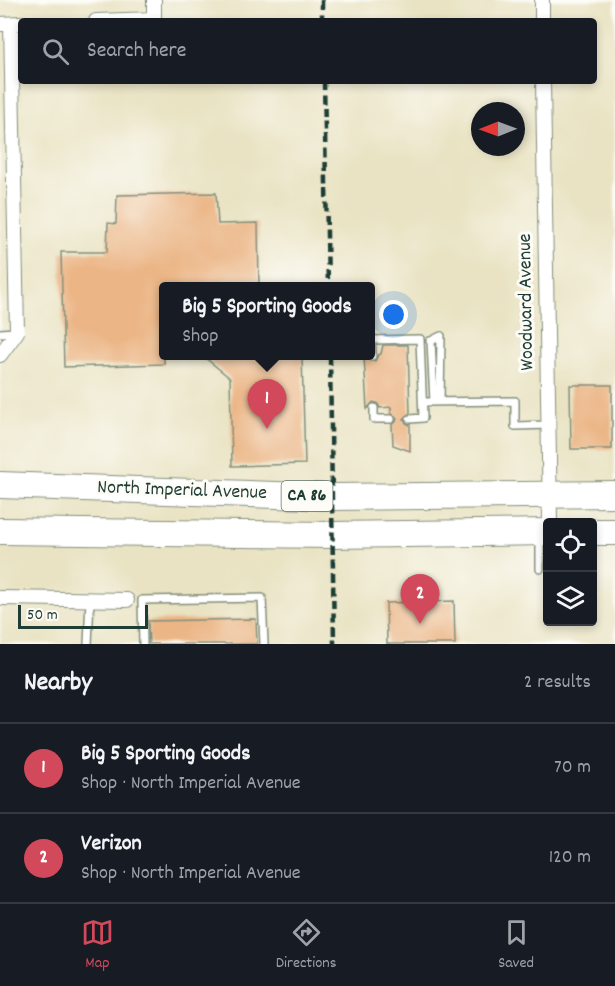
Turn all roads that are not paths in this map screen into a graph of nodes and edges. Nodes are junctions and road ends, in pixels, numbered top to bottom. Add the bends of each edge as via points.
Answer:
1 (154, 0) edge
2 (542, 0) edge
3 (154, 18) edge
4 (542, 18) edge
5 (11, 24) edge
6 (543, 84) edge
7 (17, 332) junction
8 (0, 333) edge
9 (420, 339) junction
10 (375, 340) edge
11 (0, 356) edge
12 (424, 402) junction
13 (437, 402) junction
14 (374, 408) dead end
15 (392, 419) dead end
16 (410, 419) dead end
17 (549, 425) junction
18 (0, 485) edge
19 (615, 494) edge
20 (550, 495) junction
21 (547, 518) edge
22 (543, 529) edge
23 (0, 531) edge
24 (597, 532) edge
25 (615, 532) edge
26 (543, 549) edge
27 (540, 569) dead end
28 (0, 598) edge
29 (90, 600) junction
30 (127, 600) joint
31 (142, 600) junction
32 (88, 644) edge
33 (143, 644) edge
34 (264, 644) edge

1 - 3 street
2 - 4 street
5 - 7 street
6 - 17 street, Woodward Avenue
7 - 8 lane
7 - 11 street
9 - 10 lane
9 - 12 lane
9 - 13 lane via 432,341
12 - 13 lane
12 - 16 lane via 423,418
13 - 17 lane via 515,401 515,426
14 - 15 lane via 374,419
17 - 20 street, Woodward Avenue
18 - 20 highway, North Imperial Avenue / CA 86 via 333,497
19 - 20 highway, North Imperial Avenue / CA 86
20 - 21 street, Woodward Avenue
22 - 23 highway, North Imperial Avenue / CA 86 via 332,535
24 - 25 highway
26 - 27 lane
28 - 29 street
29 - 30 street
29 - 32 lane
30 - 31 lane
31 - 33 lane
31 - 34 lane via 262,598

